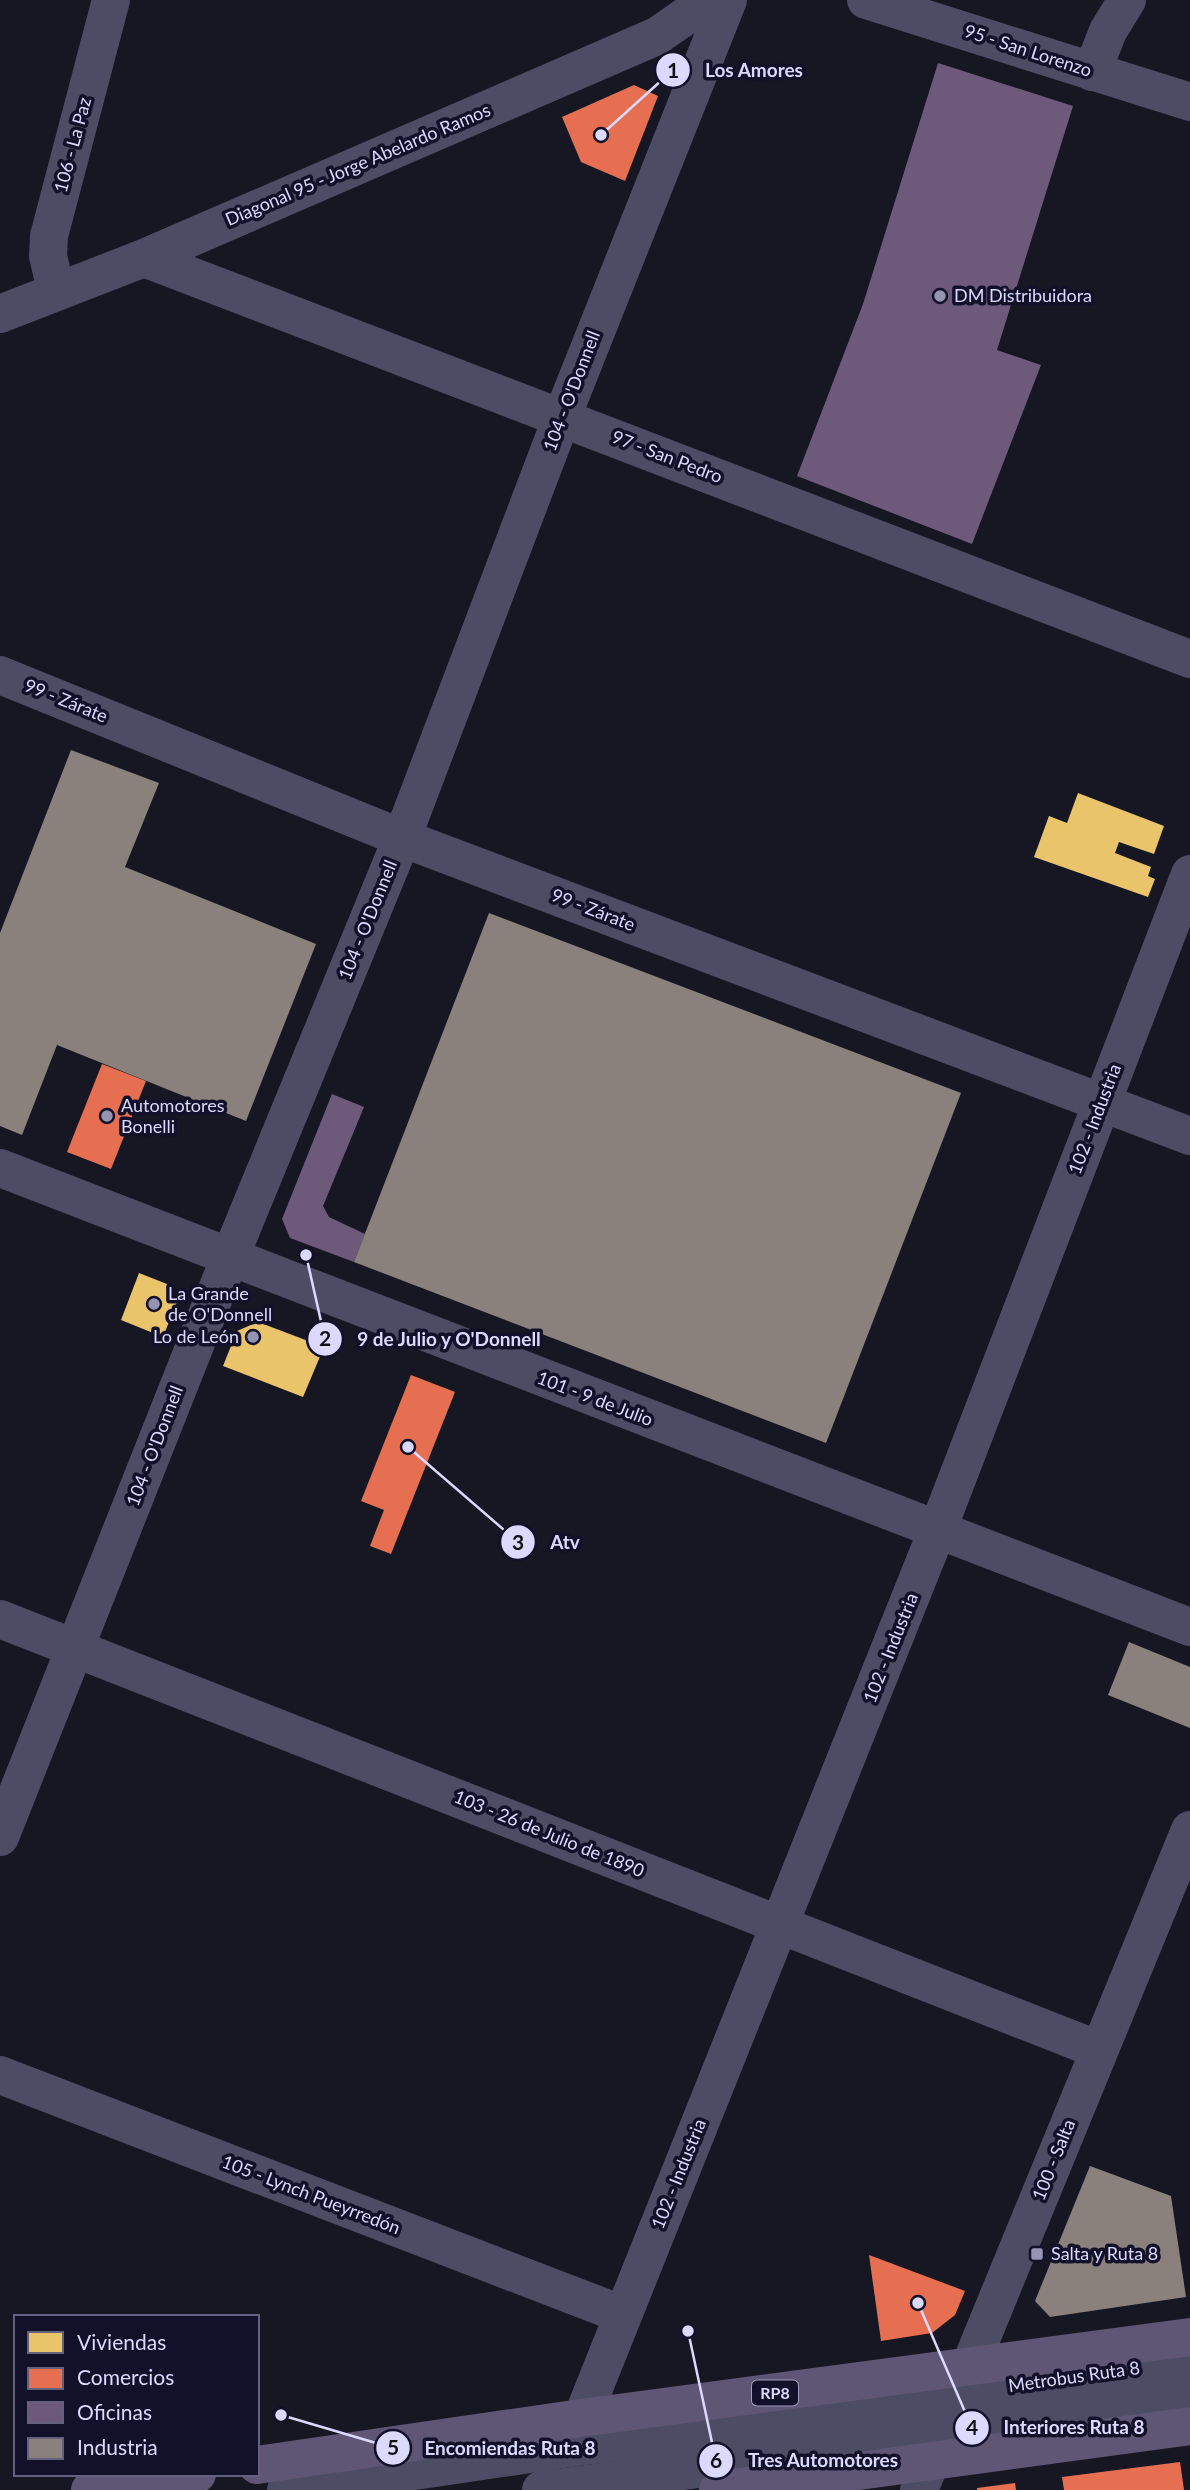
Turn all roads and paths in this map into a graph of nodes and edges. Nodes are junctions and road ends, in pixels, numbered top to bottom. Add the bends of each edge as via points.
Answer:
1 (111, 0) edge
2 (709, 0) edge
3 (728, 0) edge
4 (866, 0) edge
5 (1127, 0) edge
6 (1092, 72) junction
7 (1190, 102) edge
8 (144, 258) junction
9 (56, 290) junction
10 (0, 314) edge
11 (562, 416) junction
12 (1190, 659) edge
13 (0, 675) edge
14 (402, 838) junction
15 (1190, 874) edge
16 (1102, 1102) junction
17 (1190, 1136) edge
18 (0, 1168) edge
19 (230, 1257) junction
20 (937, 1531) junction
21 (0, 1619) edge
22 (1190, 1627) edge
23 (77, 1647) junction
24 (1190, 1830) edge
25 (0, 1837) edge
26 (780, 1926) junction
27 (1099, 2050) junction
28 (0, 2075) edge
29 (621, 2315) junction
30 (1190, 2337) edge
31 (1190, 2360) edge
32 (963, 2381) junction
33 (1190, 2388) edge
34 (1190, 2426) edge
35 (575, 2433) junction
36 (930, 2460) edge
37 (259, 2465) edge
38 (184, 2476) edge
39 (638, 2477) junction
40 (90, 2490) edge
41 (286, 2490) edge
42 (541, 2490) edge
43 (718, 2490) edge

1 - 9 street, 106 - La Paz via 49,236 48,256
2 - 8 street, Diagonal 95 - Jorge Abelardo Ramos via 657,36
3 - 11 street, 104 - O'Donnell
4 - 6 street, 95 - San Lorenzo
5 - 6 street via 1108,31
6 - 7 street, 95 - San Lorenzo
8 - 9 street, Diagonal 95 - Jorge Abelardo Ramos
8 - 11 street, 97 - San Pedro
9 - 10 street, Diagonal 95 - Jorge Abelardo Ramos
11 - 12 street, 97 - San Pedro
11 - 14 street, 104 - O'Donnell
13 - 14 street, 99 - Zárate
14 - 16 street, 99 - Zárate
14 - 19 street, 104 - O'Donnell
15 - 16 street, 102 - Industria
16 - 17 street, 99 - Zárate
16 - 20 street, 102 - Industria
18 - 19 street, 101 - 9 de Julio
19 - 20 street, 101 - 9 de Julio
19 - 23 street, 104 - O'Donnell
20 - 22 street, 101 - 9 de Julio
20 - 26 street, 102 - Industria
21 - 23 street, 103 - 26 de Julio de 1890
23 - 25 street, 104 - O'Donnell
23 - 26 street, 103 - 26 de Julio de 1890
24 - 27 street, 100 - Salta
26 - 27 street, 103 - 26 de Julio de 1890
26 - 29 street, 102 - Industria
27 - 32 street, 100 - Salta
28 - 29 street, 105 - Lynch Pueyrredón
29 - 35 street, 102 - Industria
30 - 32 main road, RP8
31 - 32 street, Metrobus Ruta 8
32 - 35 main road, RP8
32 - 36 street, 100 - Salta
32 - 39 street, Metrobus Ruta 8 via 899,2422 740,2444
33 - 36 street, Metrobus Ruta 8 via 1017,2414
34 - 36 main road
35 - 37 main road, RP8
35 - 41 street
36 - 39 street, Metrobus Ruta 8 via 892,2443
36 - 43 main road
38 - 40 main road
39 - 42 street, Metrobus Ruta 8

